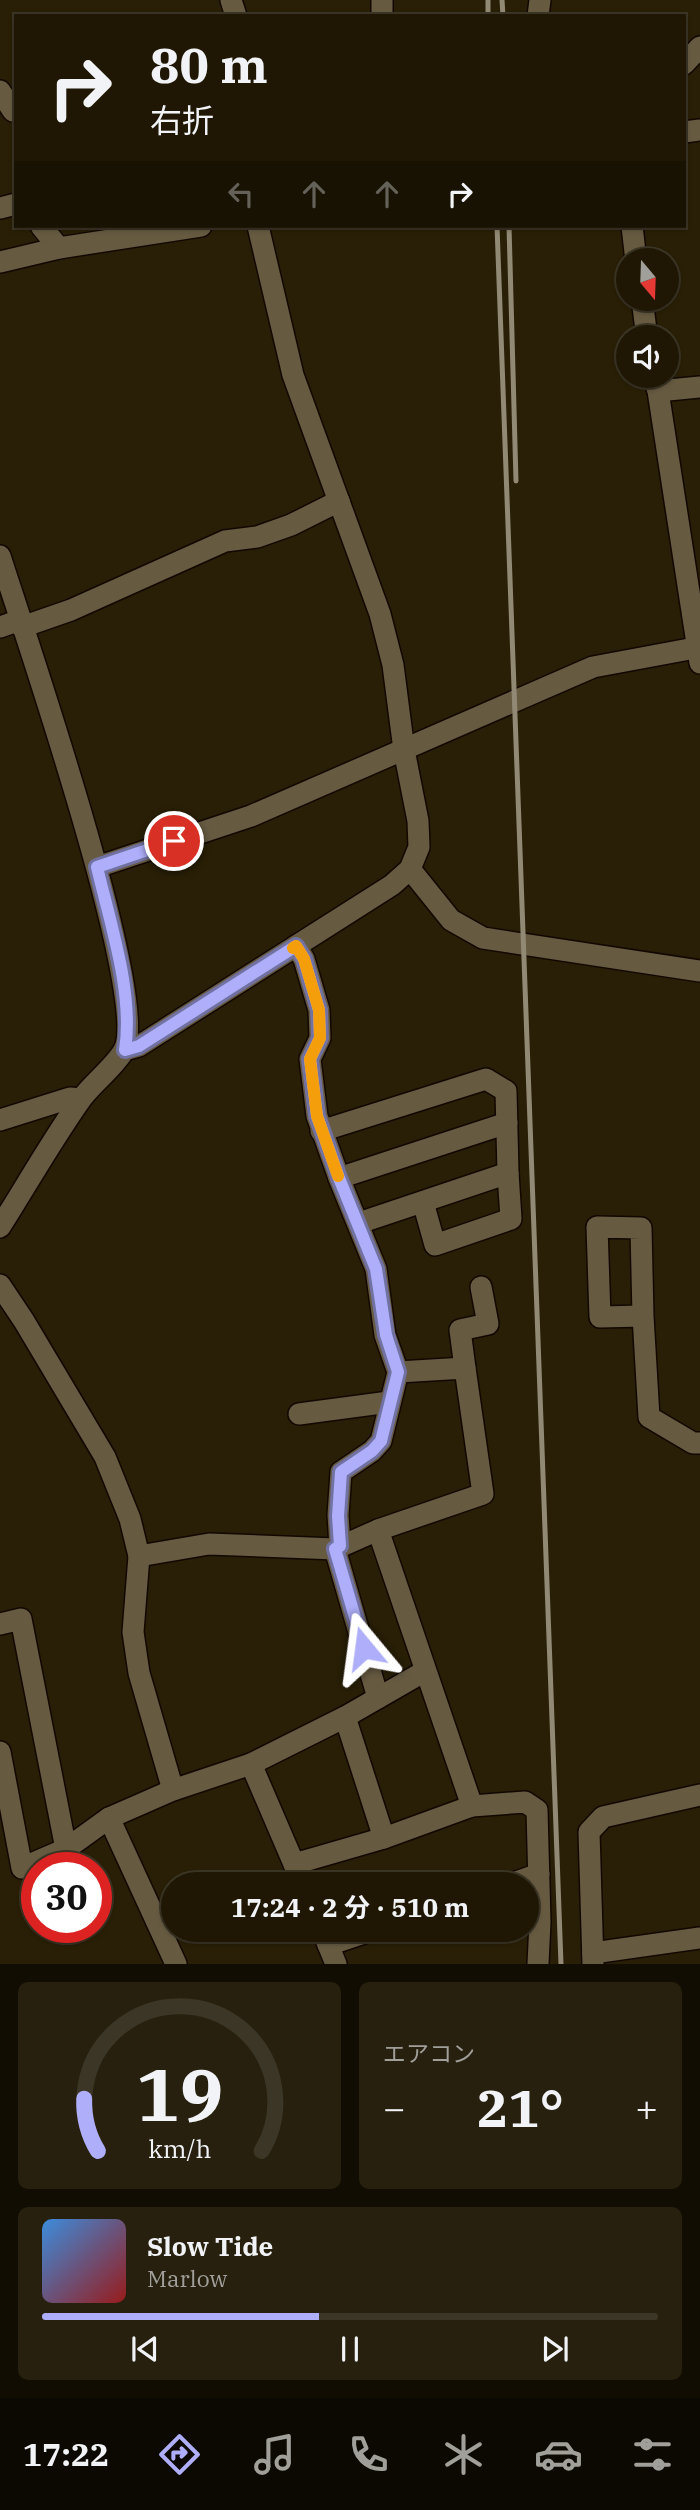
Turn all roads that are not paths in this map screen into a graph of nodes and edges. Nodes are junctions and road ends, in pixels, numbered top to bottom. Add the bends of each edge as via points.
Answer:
1 (700, 47) edge
2 (686, 62) edge
3 (0, 91) edge
4 (14, 115) edge
5 (43, 228) edge
6 (188, 228) edge
7 (258, 228) edge
8 (632, 228) edge
9 (59, 248) junction
10 (635, 248) edge
11 (0, 262) edge
12 (679, 386) edge
13 (700, 387) edge
14 (657, 388) edge
15 (339, 501) junction
16 (0, 556) edge
17 (14, 625) edge
18 (699, 653) edge
19 (404, 750) junction
20 (97, 867) junction
21 (410, 869) junction
22 (296, 946) junction
23 (700, 971) edge
24 (125, 1050) junction
25 (80, 1100) junction
26 (0, 1120) edge
27 (507, 1122) junction
28 (321, 1131) junction
29 (508, 1173) junction
30 (339, 1178) junction
31 (423, 1202) junction
32 (359, 1223) junction
33 (0, 1227) edge
34 (0, 1284) edge
35 (481, 1287) dead end
36 (643, 1316) junction
37 (465, 1368) junction
38 (398, 1372) junction
39 (389, 1402) junction
40 (299, 1414) dead end
41 (700, 1443) edge
42 (379, 1530) junction
43 (337, 1548) junction
44 (139, 1556) junction
45 (0, 1624) edge
46 (425, 1671) junction
47 (378, 1698) junction
48 (345, 1717) junction
49 (0, 1752) edge
50 (251, 1764) junction
51 (173, 1790) junction
52 (700, 1795) edge
53 (472, 1806) junction
54 (108, 1818) junction
55 (384, 1838) junction
56 (66, 1849) junction
57 (294, 1864) junction
58 (297, 1872) edge
59 (539, 1872) edge
60 (539, 1874) edge
61 (700, 1938) edge
62 (593, 1959) edge
63 (176, 1964) edge
64 (538, 1964) edge

1 - 2 street
3 - 4 street
5 - 9 street
6 - 9 street
7 - 15 street via 293,374
8 - 10 street
9 - 11 street
12 - 13 street
14 - 18 street
15 - 17 street via 257,537 225,541 71,610
15 - 19 street via 380,614 393,665
16 - 17 street
17 - 20 street
18 - 19 street via 593,667
19 - 20 street via 251,816
19 - 21 street via 418,821 419,847
20 - 24 street via 126,999 129,1026
21 - 22 street
21 - 23 street via 451,920 483,938
22 - 24 street via 139,1046
22 - 28 street via 319,1010 320,1038 310,1059
24 - 25 street
25 - 26 street via 70,1098
25 - 33 street
27 - 28 street via 506,1091 486,1079
27 - 29 street
27 - 30 street
28 - 30 street
29 - 31 street
29 - 31 street via 511,1219 435,1245
30 - 32 street
31 - 32 street
32 - 38 street via 376,1269 386,1335
34 - 44 street via 104,1457 130,1519
35 - 37 street via 488,1324 460,1331
36 - 36 street via 641,1228 597,1227 600,1317
36 - 41 street via 649,1417
37 - 38 street
37 - 42 street via 483,1494
38 - 39 street
39 - 40 street
39 - 43 street via 381,1441 341,1472
42 - 43 street
42 - 46 street
43 - 44 street via 209,1544
43 - 47 street
44 - 51 street via 133,1632
45 - 56 street via 21,1619
46 - 47 street
46 - 53 street
47 - 48 street
48 - 50 street
48 - 55 street
49 - 56 street via 22,1868
50 - 51 street
50 - 57 street
51 - 54 street
52 - 62 street via 603,1817 589,1832
53 - 55 street
53 - 59 street via 525,1802 537,1810
54 - 56 street
54 - 63 street
55 - 57 street
57 - 58 street
60 - 64 street
61 - 62 street

